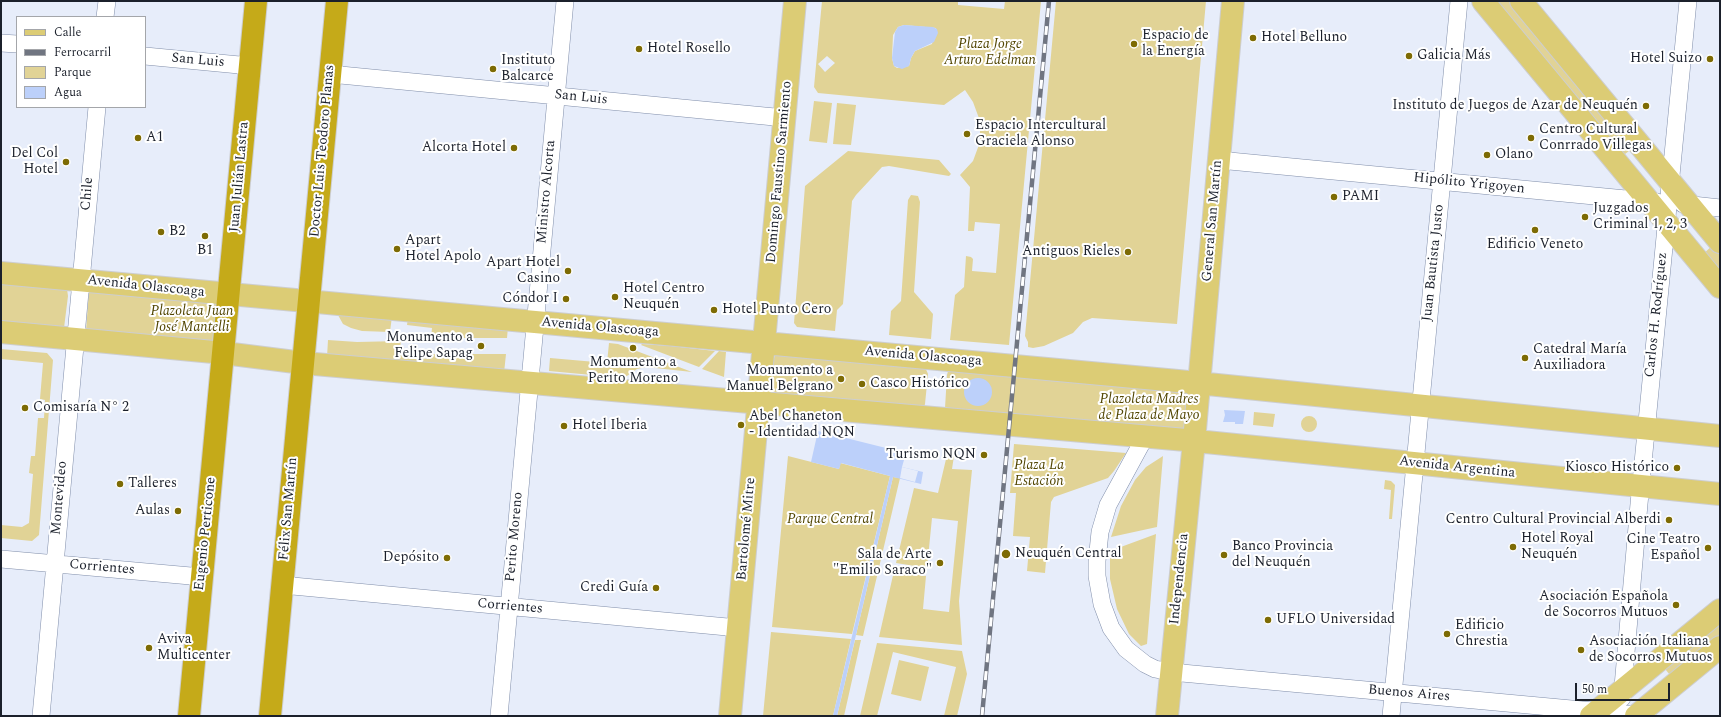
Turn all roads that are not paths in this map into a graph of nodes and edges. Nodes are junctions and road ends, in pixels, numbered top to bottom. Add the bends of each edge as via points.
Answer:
1 (107, 1) edge
2 (256, 1) edge
3 (337, 1) edge
4 (565, 1) edge
5 (796, 1) edge
6 (1233, 1) edge
7 (1459, 1) edge
8 (1521, 1) edge
9 (1688, 1) edge
10 (1486, 3) edge
11 (105, 16) edge
12 (1, 43) edge
13 (16, 44) edge
14 (146, 56) edge
15 (250, 66) junction
16 (330, 74) junction
17 (556, 96) junction
18 (97, 108) edge
19 (785, 118) junction
20 (1641, 146) junction
21 (1219, 160) junction
22 (1618, 165) junction
23 (1442, 181) junction
24 (1668, 203) junction
25 (1720, 208) edge
26 (1719, 241) edge
27 (1697, 259) junction
28 (1, 273) edge
29 (80, 281) junction
30 (1720, 287) edge
31 (228, 295) junction
32 (309, 302) junction
33 (534, 322) junction
34 (1, 332) edge
35 (75, 339) junction
36 (764, 342) junction
37 (224, 353) junction
38 (303, 363) junction
39 (529, 382) junction
40 (1199, 383) junction
41 (758, 403) junction
42 (1420, 406) junction
43 (1646, 428) junction
44 (1720, 436) edge
45 (1145, 437) junction
46 (1194, 441) junction
47 (1414, 464) junction
48 (1641, 486) junction
49 (1720, 494) edge
50 (1, 559) edge
51 (54, 564) junction
52 (202, 577) junction
53 (282, 585) junction
54 (508, 606) junction
55 (1720, 610) edge
56 (738, 628) junction
57 (1720, 647) edge
58 (1659, 660) junction
59 (1171, 672) junction
60 (1676, 683) junction
61 (1623, 690) junction
62 (1393, 693) junction
63 (1594, 714) edge
64 (1632, 715) edge
65 (41, 716) edge
66 (189, 716) edge
67 (270, 716) edge
68 (499, 716) edge
69 (730, 716) edge
70 (1167, 716) edge
71 (1391, 716) edge

1 - 11 street
2 - 15 highway, Juan Julián Lastra
3 - 16 highway, Doctor Luis Teodoro Planas
4 - 17 street, Ministro Alcorta
5 - 19 main road, Domingo Faustino Sarmiento
6 - 21 main road, General San Martín
7 - 23 street, Juan Bautista Justo
8 - 20 main road
9 - 24 street, Carlos H. Rodríguez
10 - 22 main road
12 - 13 street
14 - 15 street, San Luis
15 - 31 highway, Juan Julián Lastra
16 - 17 street, San Luis
16 - 32 highway, Doctor Luis Teodoro Planas
17 - 19 street, San Luis
17 - 33 street, Ministro Alcorta
18 - 29 street, Chile
19 - 36 main road, Domingo Faustino Sarmiento
20 - 22 main road via 1642,158 1637,165 1627,168
20 - 24 main road
21 - 23 street, Hipólito Yrigoyen
21 - 40 main road, General San Martín
22 - 24 main road
23 - 24 street, Hipólito Yrigoyen
23 - 42 street, Juan Bautista Justo
24 - 25 street, Hipólito Yrigoyen
24 - 26 main road
24 - 27 main road
24 - 43 street, Carlos H. Rodríguez
26 - 27 main road via 1709,237 1699,241 1696,247
27 - 30 main road
28 - 29 main road, Avenida Olascoaga
29 - 31 main road, Avenida Olascoaga
29 - 35 street, Montevideo
31 - 32 main road, Avenida Olascoaga
31 - 37 highway, Juan Julián Lastra
32 - 33 main road, Avenida Olascoaga
32 - 38 highway, Félix San Martín
33 - 36 main road, Avenida Olascoaga
33 - 39 street, Ministro Alcorta
34 - 35 main road
35 - 37 main road
35 - 51 street, Montevideo
36 - 40 main road, Avenida Olascoaga
36 - 41 main road, Bartolomé Mitre
37 - 38 main road
37 - 52 highway, Eugenio Perticone
38 - 39 main road
38 - 53 highway, Félix San Martín
39 - 41 main road
39 - 54 street, Perito Moreno
40 - 42 main road
40 - 46 main road, General San Martín
41 - 45 main road
41 - 56 main road, Bartolomé Mitre
42 - 43 main road
42 - 47 street, Juan Bautista Justo
43 - 44 main road
43 - 48 street, Carlos H. Rodríguez
45 - 46 main road
45 - 59 street, Buenos Aires via 1104,518 1098,547 1097,576 1102,604 1118,640 1140,661 1155,669
46 - 47 main road, Avenida Argentina
46 - 59 main road, Independencia
47 - 48 main road, Avenida Argentina
47 - 62 street, Juan Bautista Justo
48 - 49 main road, Avenida Argentina
48 - 61 street, Carlos H. Rodríguez
50 - 51 street, Corrientes
51 - 52 street, Corrientes
51 - 65 street, Montevideo
52 - 66 highway, Eugenio Perticone
53 - 54 street, Corrientes
53 - 67 highway, Félix San Martín
54 - 56 street, Corrientes
54 - 68 street, Perito Moreno
55 - 58 main road
56 - 69 main road, Bartolomé Mitre
57 - 60 main road
58 - 60 main road via 1655,671 1657,678 1663,684
58 - 61 main road
59 - 62 street, Buenos Aires
59 - 70 main road, Independencia
60 - 64 main road
61 - 63 main road
61 - 64 street, Carlos H. Rodríguez
62 - 63 street, Buenos Aires
62 - 71 street, Juan Bautista Justo
63 - 64 street, Buenos Aires

